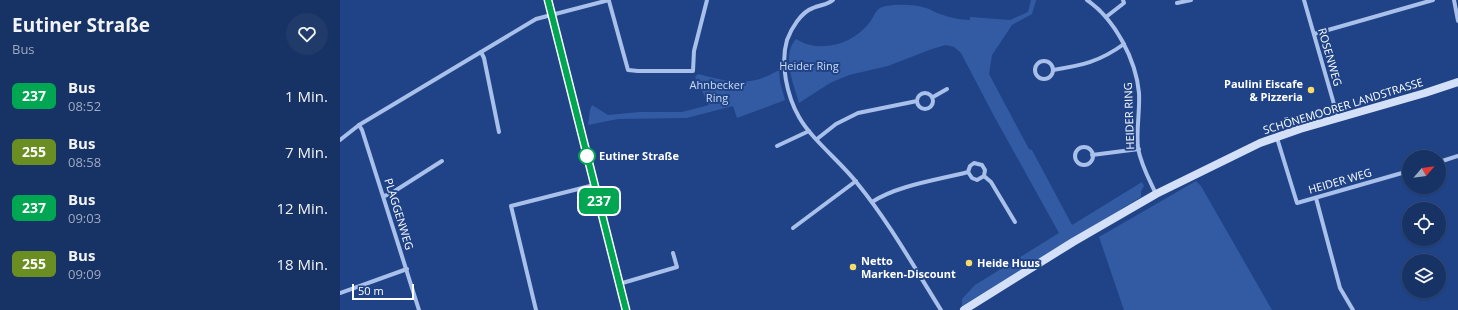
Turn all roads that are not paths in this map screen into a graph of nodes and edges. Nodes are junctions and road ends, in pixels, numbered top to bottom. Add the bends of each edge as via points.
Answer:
1 (548, 0) edge
2 (609, 0) edge
3 (707, 0) edge
4 (833, 0) edge
5 (1087, 0) edge
6 (1124, 0) edge
7 (1191, 0) edge
8 (1304, 0) edge
9 (1433, 0) edge
10 (1454, 0) edge
11 (1177, 3) dead end
12 (552, 14) junction
13 (1106, 17) junction
14 (1458, 21) edge
15 (1314, 34) junction
16 (1124, 44) junction
17 (481, 52) junction
18 (1053, 70) junction
19 (1458, 82) edge
20 (947, 89) dead end
21 (933, 97) junction
22 (917, 101) junction
23 (1338, 118) junction
24 (359, 125) junction
25 (809, 131) junction
26 (499, 132) dead end
27 (1276, 136) junction
28 (817, 139) junction
29 (340, 140) edge
30 (777, 146) dead end
31 (1138, 149) junction
32 (1092, 155) junction
33 (1458, 156) edge
34 (1446, 160) edge
35 (442, 161) dead end
36 (968, 172) junction
37 (1402, 173) edge
38 (984, 176) junction
39 (856, 181) junction
40 (594, 185) junction
41 (1156, 194) junction
42 (384, 196) junction
43 (1316, 198) junction
44 (872, 202) junction
45 (1015, 222) dead end
46 (793, 228) dead end
47 (673, 253) dead end
48 (407, 270) junction
49 (619, 284) junction
50 (340, 293) edge
51 (419, 310) edge
52 (536, 310) edge
53 (626, 310) edge
54 (941, 310) edge
55 (964, 310) edge
56 (1353, 310) edge

1 - 12 street
2 - 3 street via 628,70 638,71 693,71 694,51
2 - 12 street
4 - 25 street via 811,8 804,14 791,31 786,46 785,70 789,93 798,116
5 - 13 street, HEIDER RING
6 - 13 street via 1124,3
7 - 11 street
8 - 15 street, ROSENWEG
9 - 15 street
10 - 14 street
12 - 17 street via 536,19
12 - 40 street
13 - 16 street, HEIDER RING
15 - 23 street, ROSENWEG
16 - 18 street via 1096,61
16 - 31 street, HEIDER RING via 1138,81
17 - 24 street
17 - 26 street
18 - 18 street via 1051,64 1046,62 1040,62 1035,70 1036,75 1044,79 1049,78
19 - 23 street, SCHÖNEMOORER LANDSTRASSE
20 - 21 street
21 - 22 street via 923,92
21 - 22 street via 934,102 929,108 921,108
22 - 28 street via 858,113 830,128
23 - 27 street, SCHÖNEMOORER LANDSTRASSE
24 - 29 street
24 - 42 street, PLAGGENWEG
25 - 28 street
25 - 30 street
27 - 41 street, SCHÖNEMOORER LANDSTRASSE
27 - 43 street, HEIDER WEG via 1297,203
28 - 39 street
31 - 32 street
31 - 41 street, HEIDER RING
32 - 32 street via 1090,150 1082,148 1076,153 1075,158 1078,163 1084,165 1091,161
33 - 34 street
35 - 42 street
36 - 38 street via 975,180
36 - 38 street via 972,164 977,163 984,168
36 - 44 street via 902,188
37 - 43 street, HEIDER WEG
38 - 45 street via 994,185
39 - 44 street
39 - 46 street
40 - 49 street
40 - 52 street via 511,206
41 - 55 street, SCHÖNEMOORER LANDSTRASSE
42 - 48 street, PLAGGENWEG
43 - 56 street via 1340,288
44 - 54 street
47 - 49 street via 677,267
48 - 50 street
48 - 51 street, PLAGGENWEG
49 - 53 street

